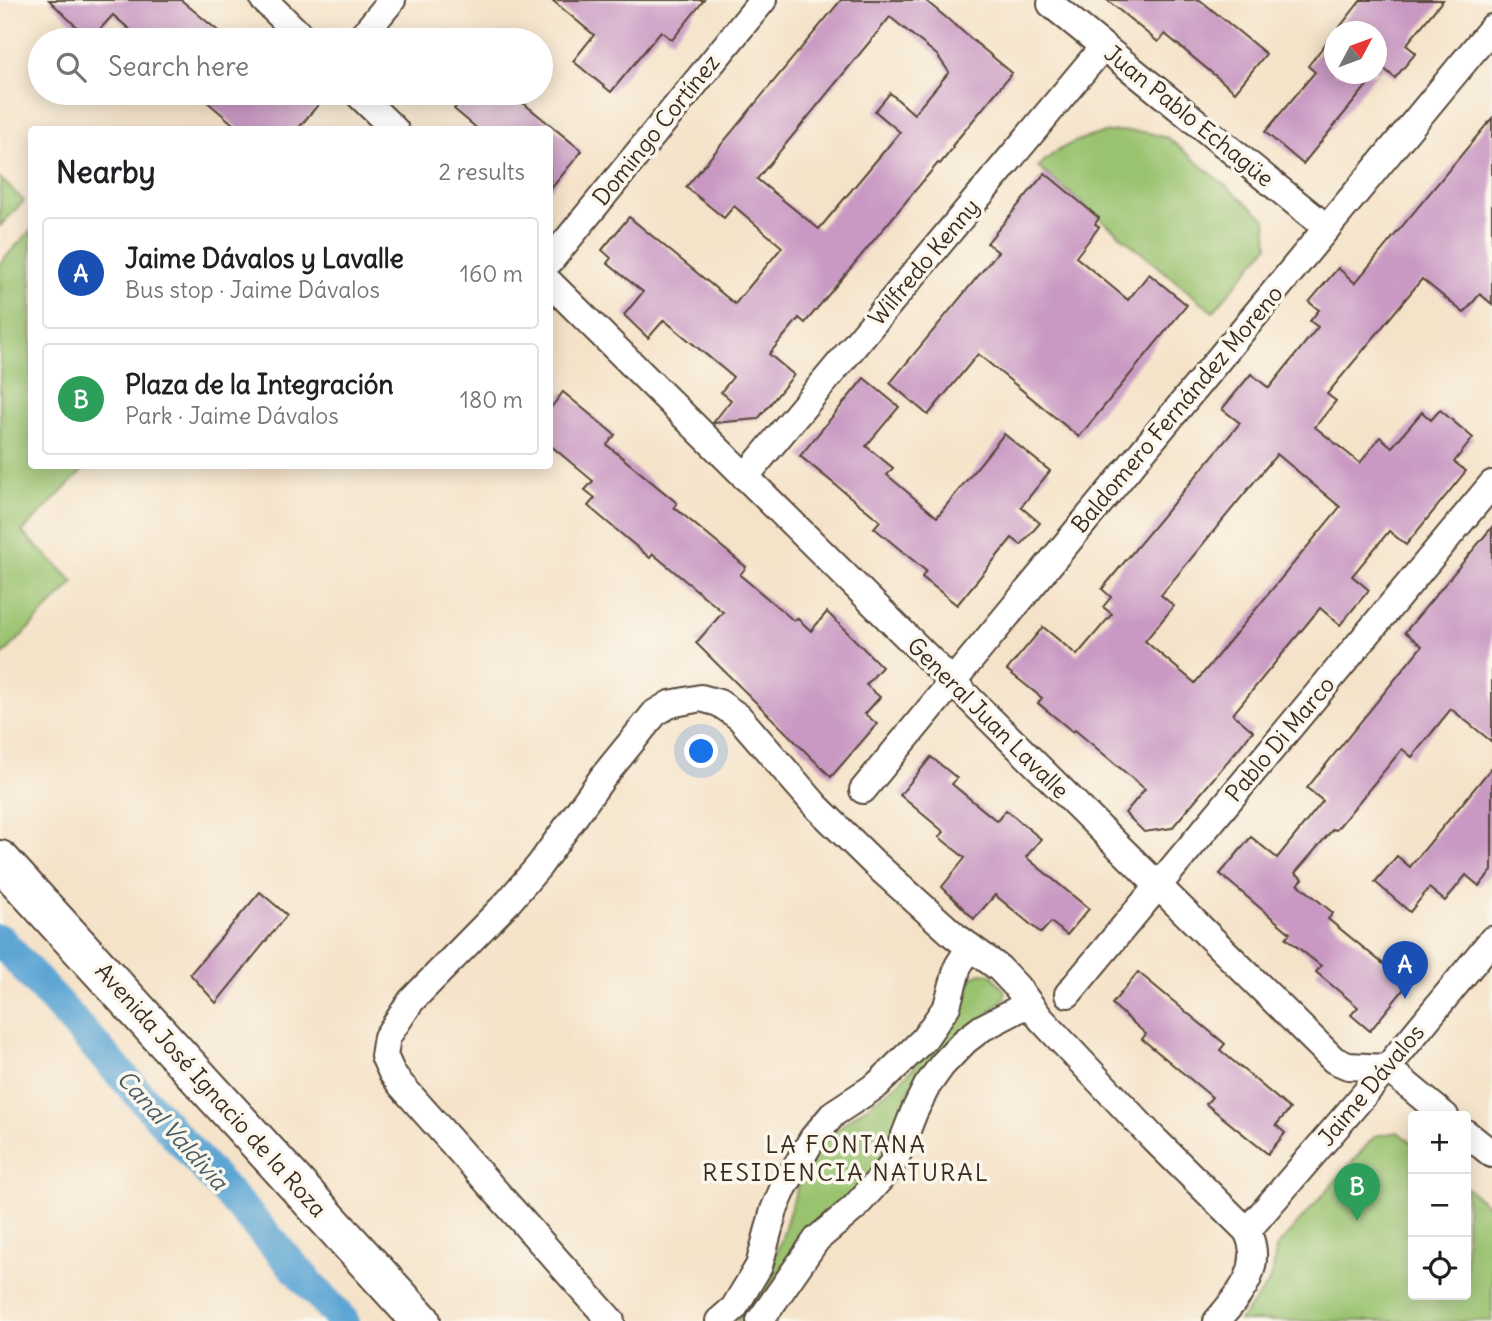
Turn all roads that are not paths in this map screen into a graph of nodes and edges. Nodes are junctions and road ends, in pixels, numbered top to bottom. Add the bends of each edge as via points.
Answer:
1 (264, 0) edge
2 (392, 0) edge
3 (763, 0) edge
4 (1051, 4) dead end
5 (292, 28) edge
6 (369, 28) edge
7 (1492, 28) edge
8 (1103, 47) junction
9 (370, 105) edge
10 (390, 126) edge
11 (1327, 228) junction
12 (553, 257) edge
13 (553, 286) edge
14 (745, 477) junction
15 (1492, 484) edge
16 (952, 682) junction
17 (863, 790) dead end
18 (0, 860) edge
19 (1158, 886) junction
20 (1492, 940) edge
21 (970, 947) junction
22 (1068, 994) dead end
23 (1028, 1004) junction
24 (1387, 1068) junction
25 (1440, 1111) edge
26 (1471, 1137) edge
27 (1492, 1154) edge
28 (1247, 1231) junction
29 (421, 1321) edge
30 (611, 1321) edge
31 (719, 1321) edge
32 (761, 1321) edge
33 (1217, 1321) edge

1 - 5 street
2 - 6 street
3 - 12 street, Domingo Cortínez
4 - 8 street, Juan Pablo Echagüe
7 - 11 street, Baldomero Fernández Moreno
8 - 11 street, Juan Pablo Echagüe
8 - 14 street, Wilfredo Kenny
9 - 10 street
11 - 16 street, Baldomero Fernández Moreno
13 - 14 street, General Juan Lavalle
14 - 16 street, General Juan Lavalle
15 - 19 street, Pablo Di Marco
16 - 17 street, Baldomero Fernández Moreno
16 - 19 street, General Juan Lavalle
18 - 29 main road, Avenida José Ignacio de la Roza
19 - 22 street, Pablo Di Marco
19 - 24 street, General Juan Lavalle via 1334,1060 1348,1066
20 - 24 street, Jaime Dávalos
21 - 23 street via 999,968
21 - 30 street via 874,863 817,807 739,717 719,702 701,698 670,704 654,713 539,866 411,1001 387,1037 384,1056 401,1085
21 - 31 street via 958,966 947,1006 924,1039 877,1085 834,1113 813,1138 783,1186 759,1266 734,1308
23 - 28 street
23 - 32 street via 982,1028 942,1065 927,1086 888,1169 854,1208 817,1239
24 - 25 street
24 - 28 street, Jaime Dávalos
26 - 27 street
28 - 33 street via 1254,1245 1249,1277

